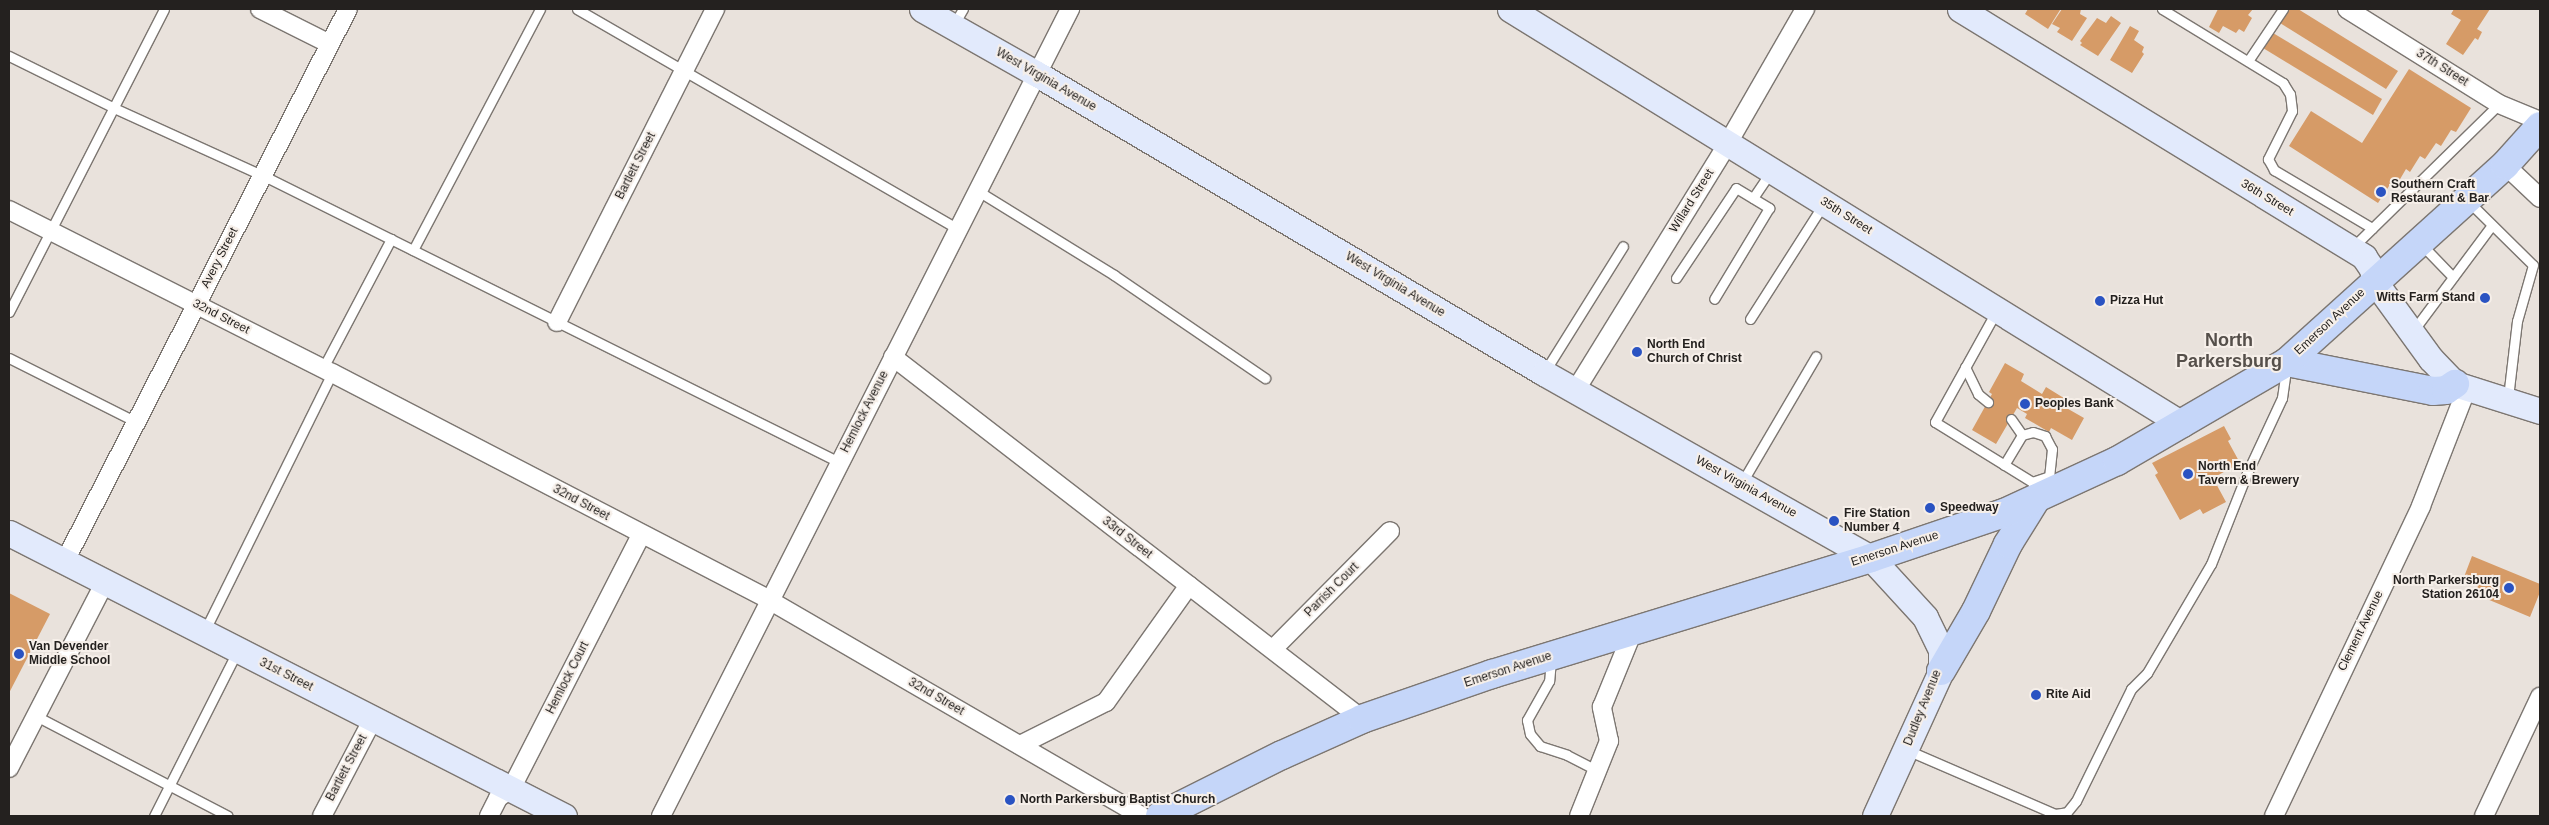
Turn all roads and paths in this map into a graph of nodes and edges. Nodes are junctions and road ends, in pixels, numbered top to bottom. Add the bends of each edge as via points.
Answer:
1 (164, 9) edge
2 (260, 9) edge
3 (348, 9) edge
4 (540, 9) edge
5 (577, 9) edge
6 (714, 9) edge
7 (922, 9) edge
8 (1070, 9) edge
9 (1510, 9) edge
10 (1805, 9) edge
11 (1960, 9) edge
12 (2162, 9) edge
13 (2283, 9) edge
14 (2347, 9) edge
15 (958, 18) edge
16 (330, 44) junction
17 (9, 56) edge
18 (2248, 62) junction
19 (684, 71) junction
20 (1037, 74) junction
21 (2499, 104) junction
22 (114, 108) junction
23 (2540, 121) edge
24 (2540, 126) edge
25 (1728, 143) junction
26 (2504, 165) junction
27 (1772, 170) junction
28 (262, 175) junction
29 (978, 191) junction
30 (1753, 198) junction
31 (2540, 198) edge
32 (2467, 199) junction
33 (1825, 203) junction
34 (9, 210) edge
35 (2492, 225) junction
36 (2372, 228) junction
37 (958, 229) junction
38 (50, 231) junction
39 (391, 239) junction
40 (2419, 242) junction
41 (1623, 246) dead end
42 (2351, 249) junction
43 (413, 250) junction
44 (2453, 277) junction
45 (1676, 278) dead end
46 (2374, 282) junction
47 (1714, 299) dead end
48 (196, 304) junction
49 (1997, 310) junction
50 (9, 312) edge
51 (1750, 319) dead end
52 (557, 322) junction
53 (2412, 333) junction
54 (1816, 356) dead end
55 (893, 357) junction
56 (9, 358) edge
57 (2287, 362) junction
58 (1965, 367) junction
59 (328, 370) junction
60 (1544, 373) junction
61 (1265, 378) dead end
62 (2461, 386) junction
63 (1575, 391) junction
64 (2508, 401) junction
65 (1988, 402) dead end
66 (2540, 411) edge
67 (2011, 418) dead end
68 (136, 422) junction
69 (2182, 424) junction
70 (2022, 435) junction
71 (839, 462) junction
72 (2004, 464) junction
73 (1741, 484) junction
74 (2048, 488) junction
75 (1390, 531) dead end
76 (9, 532) edge
77 (641, 535) junction
78 (1871, 558) junction
79 (65, 561) junction
80 (105, 582) junction
81 (1189, 586) junction
82 (769, 600) junction
83 (1633, 631) junction
84 (204, 632) junction
85 (238, 650) junction
86 (1273, 650) junction
87 (1551, 656) junction
88 (1941, 671) junction
89 (2540, 697) edge
90 (36, 716) junction
91 (373, 719) junction
92 (1362, 719) junction
93 (1020, 745) junction
94 (1907, 750) junction
95 (9, 768) edge
96 (1598, 771) junction
97 (170, 786) junction
98 (511, 789) junction
99 (154, 816) edge
100 (228, 816) edge
101 (322, 816) edge
102 (489, 816) edge
103 (564, 816) edge
104 (661, 816) edge
105 (1142, 816) edge
106 (1160, 816) edge
107 (1579, 816) edge
108 (1875, 816) edge
109 (2274, 816) edge
110 (2484, 816) edge

1 - 22 lane
2 - 16 street
3 - 16 street, Avery Street
4 - 43 lane
5 - 19 lane
6 - 19 street, Bartlett Street
7 - 15 street, West Virginia Avenue
8 - 20 street, Hemlock Avenue
9 - 25 street, 35th Street
10 - 25 street, Willard Street
11 - 42 street, 36th Street
12 - 18 lane
13 - 18 lane
14 - 21 street, 37th Street
15 - 20 street, West Virginia Avenue
16 - 28 street, Avery Street
17 - 22 lane
18 - 36 lane via 2283,83 2290,94 2292,111 2268,159 2274,170
19 - 37 lane
19 - 52 street, Bartlett Street
20 - 29 street, Hemlock Avenue
20 - 60 street, West Virginia Avenue
21 - 23 street, 37th Street
21 - 36 lane
22 - 28 lane
22 - 38 lane
24 - 26 main road, Emerson Avenue
25 - 27 street, 35th Street
25 - 63 street, Willard Street
26 - 31 street
26 - 32 main road, Emerson Avenue
27 - 30 lane
27 - 33 street, 35th Street
28 - 39 lane
28 - 48 street, Avery Street
29 - 37 street, Hemlock Avenue
29 - 61 lane via 1114,275
30 - 45 lane via 1736,188
30 - 47 lane via 1769,208
32 - 35 lane
32 - 40 main road, Emerson Avenue
33 - 49 street, 35th Street
33 - 51 lane
34 - 38 street, 32nd Street
35 - 44 lane
35 - 64 lane via 2533,265 2517,321
36 - 42 lane
37 - 55 street, Hemlock Avenue
38 - 48 street, 32nd Street
38 - 50 lane
39 - 43 lane
39 - 59 lane
40 - 44 lane
40 - 46 main road, Emerson Avenue
41 - 60 lane
42 - 46 street, 36th Street via 2364,257 2372,269
43 - 52 lane
44 - 53 lane
46 - 53 street, 36th Street
46 - 57 main road, Emerson Avenue
48 - 59 street, 32nd Street
48 - 68 street, Avery Street
49 - 58 lane
49 - 69 street, 35th Street
52 - 71 lane
53 - 62 street, 36th Street via 2431,359
54 - 73 lane
55 - 71 street, Hemlock Avenue
55 - 81 street, 33rd Street
56 - 68 lane
57 - 62 main road via 2434,391
57 - 69 main road, Emerson Avenue
57 - 94 lane via 2282,398 2247,473 2211,564 2148,673 2131,689 2076,801 2067,812 2055,814
58 - 65 lane via 1978,394
58 - 72 lane via 1935,422
59 - 77 street, 32nd Street
59 - 84 lane
60 - 63 street, West Virginia Avenue
62 - 64 street, 36th Street
62 - 109 street, Clement Avenue via 2421,506
63 - 73 street, West Virginia Avenue
64 - 66 street, 36th Street
67 - 70 lane
68 - 79 street, Avery Street
69 - 74 main road, Emerson Avenue via 2117,461
70 - 72 lane
70 - 74 lane via 2033,432 2045,436 2052,449
71 - 82 street, Hemlock Avenue
72 - 74 lane
73 - 78 street, West Virginia Avenue
74 - 78 main road, Emerson Avenue via 2004,513
74 - 88 main road via 2008,544 1976,611
75 - 86 street, Parrish Court
76 - 79 street, 31st Street
77 - 82 street, 32nd Street
77 - 98 street, Hemlock Court
78 - 83 main road, Emerson Avenue
78 - 88 street, Dudley Avenue via 1925,618 1941,650
79 - 80 street, 31st Street
80 - 84 street, 31st Street
80 - 90 street
81 - 86 street, 33rd Street
81 - 93 street via 1106,702
82 - 93 street, 32nd Street
82 - 104 street, Hemlock Avenue
83 - 87 main road, Emerson Avenue
83 - 96 street via 1602,707 1609,740
84 - 85 street, 31st Street
85 - 91 street, 31st Street
85 - 97 lane
86 - 92 street, 33rd Street
87 - 92 main road, Emerson Avenue
87 - 96 lane via 1549,682 1527,720 1530,734 1540,746
88 - 94 street, Dudley Avenue
89 - 110 street
90 - 95 street
90 - 97 lane
91 - 98 street, 31st Street
91 - 101 street, Bartlett Street
92 - 106 main road, Emerson Avenue
93 - 105 street, 32nd Street
94 - 108 street, Dudley Avenue
96 - 107 street
97 - 99 lane
97 - 100 lane
98 - 102 street, Hemlock Court via 498,798
98 - 103 street, 31st Street

